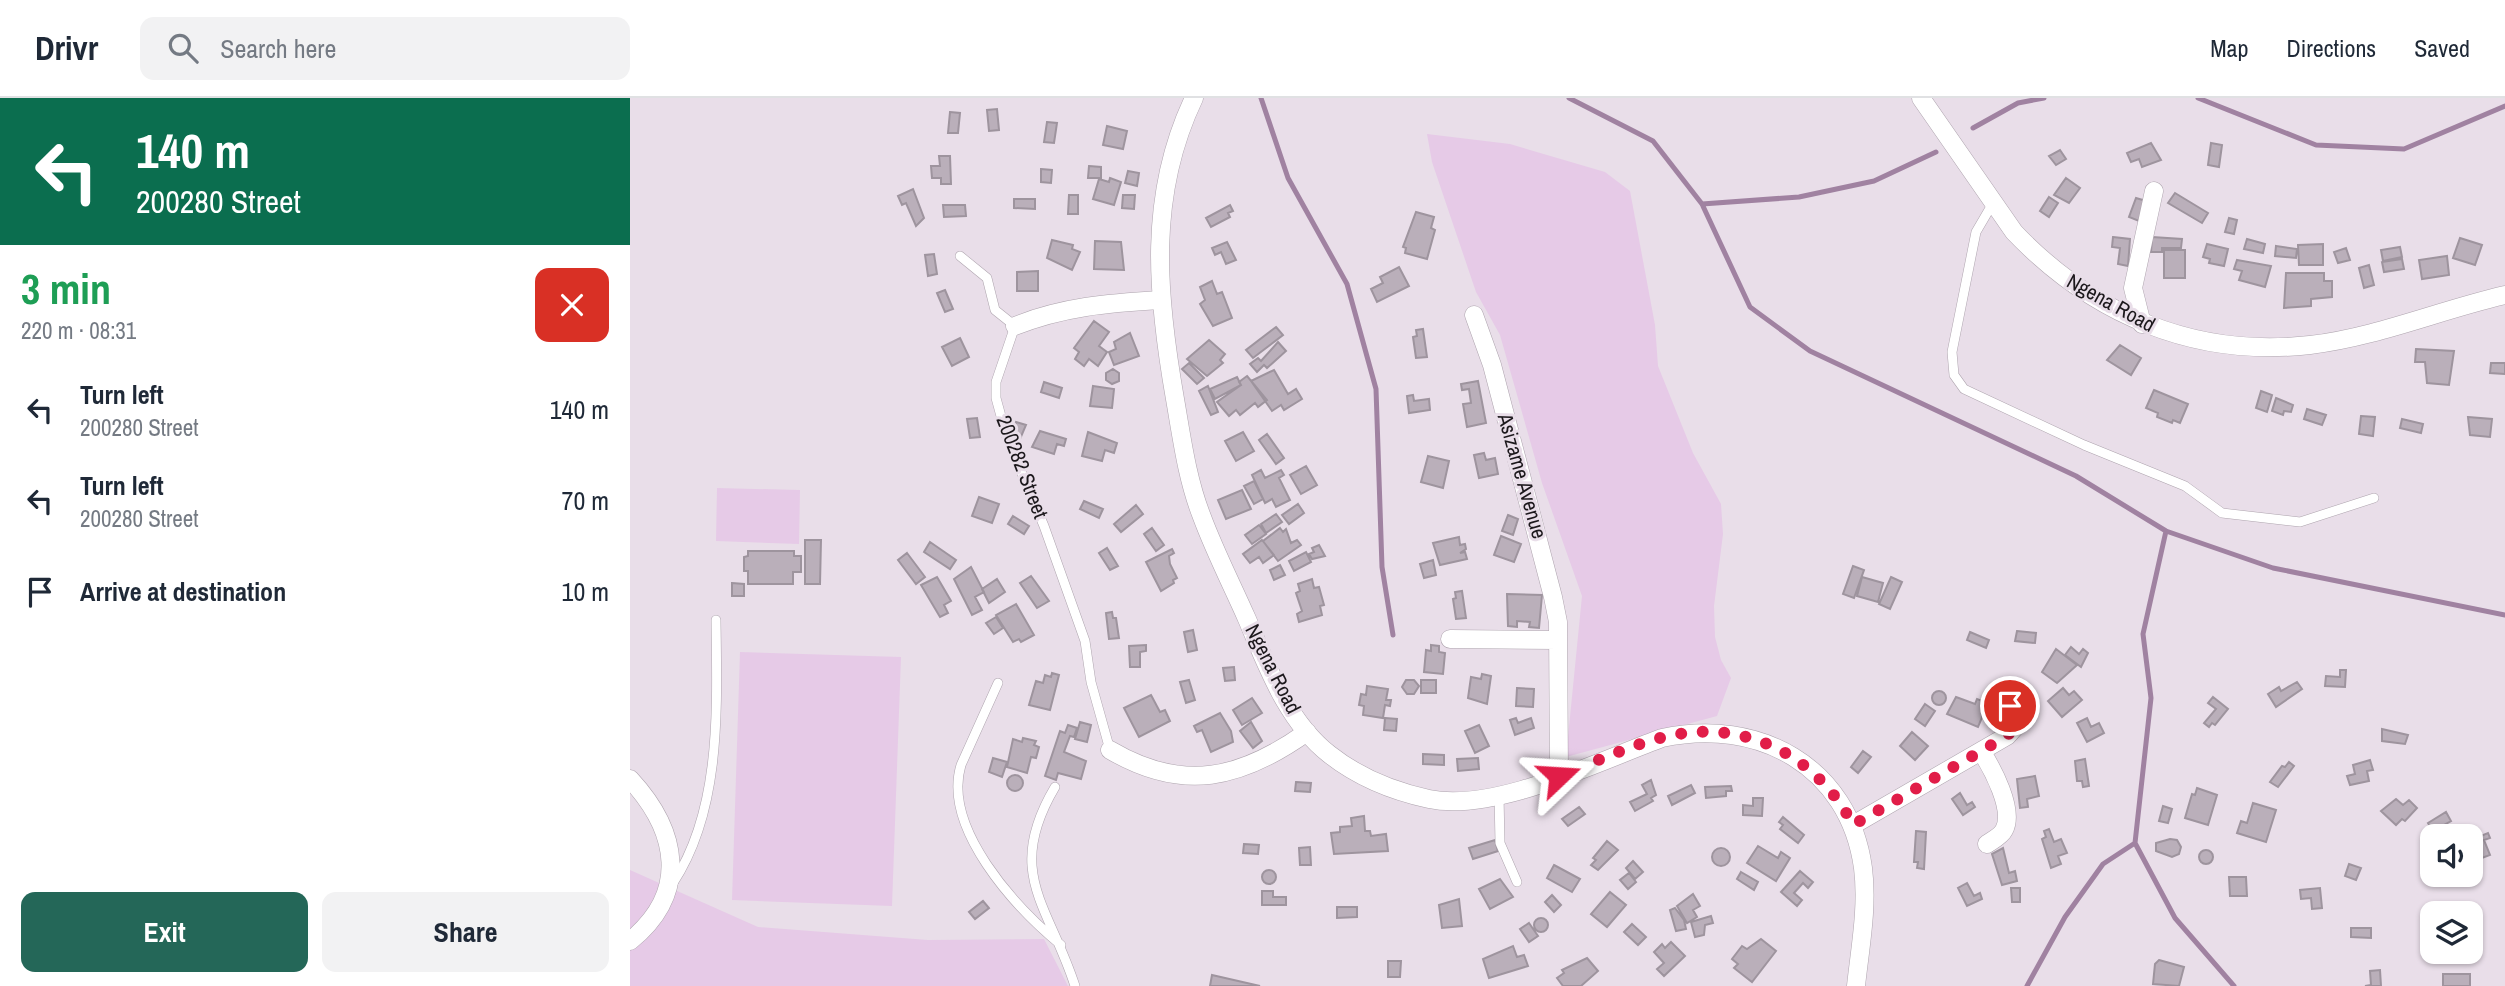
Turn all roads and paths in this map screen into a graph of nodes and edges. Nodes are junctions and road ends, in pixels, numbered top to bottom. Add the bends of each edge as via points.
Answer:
1 (1194, 98) edge
2 (1921, 98) edge
3 (2154, 191) dead end
4 (1993, 203) junction
5 (960, 256) dead end
6 (2505, 295) edge
7 (1160, 300) junction
8 (1474, 315) dead end
9 (2142, 324) junction
10 (1015, 326) junction
11 (2374, 498) dead end
12 (716, 620) dead end
13 (1450, 639) dead end
14 (1558, 640) junction
15 (998, 683) dead end
16 (2010, 706) dead end
17 (1307, 732) junction
18 (1110, 750) joint
19 (1982, 751) junction
20 (1559, 776) junction
21 (630, 779) edge
22 (1055, 787) dead end
23 (1499, 795) junction
24 (1853, 825) junction
25 (1987, 844) dead end
26 (1517, 882) dead end
27 (670, 887) junction
28 (630, 940) edge
29 (1061, 945) junction
30 (1075, 986) edge
31 (1856, 986) edge

1 - 7 street, Ngena Road via 1165,186 1158,235
2 - 4 street, Ngena Road
3 - 9 street via 2133,289
4 - 9 street, Ngena Road via 2014,232 2059,274
4 - 11 lane via 1976,232 1952,352 1954,375 1964,389 2185,486 2222,513 2300,523
5 - 10 lane via 987,278 995,310
6 - 9 street, Ngena Road via 2310,345 2236,347
7 - 10 street via 1078,307
7 - 17 street, Ngena Road via 1187,471 1202,517 1276,684
8 - 14 street, Asizame Avenue via 1546,559
10 - 18 lane, 200282 Street via 996,382 996,398 1085,641
12 - 27 lane via 716,691 699,834
13 - 14 street
14 - 20 street, Asizame Avenue
15 - 29 lane via 961,765 958,804 967,829 1004,889 1023,913
16 - 19 street via 2017,721 2014,730
17 - 18 street via 1235,771 1216,776 1169,772
17 - 23 street, Ngena Road via 1327,753 1396,791 1432,800
19 - 24 street
19 - 25 street via 1998,782 2006,821 2003,832
20 - 23 street, Ngena Road
20 - 24 street, Ngena Road via 1662,738 1713,731 1758,739 1794,757 1822,779
21 - 27 street via 654,810 669,846
22 - 29 lane via 1034,827 1031,857 1037,899
23 - 26 lane via 1500,844
24 - 31 street, Ngena Road via 1865,894
27 - 28 street via 656,917
29 - 30 lane

